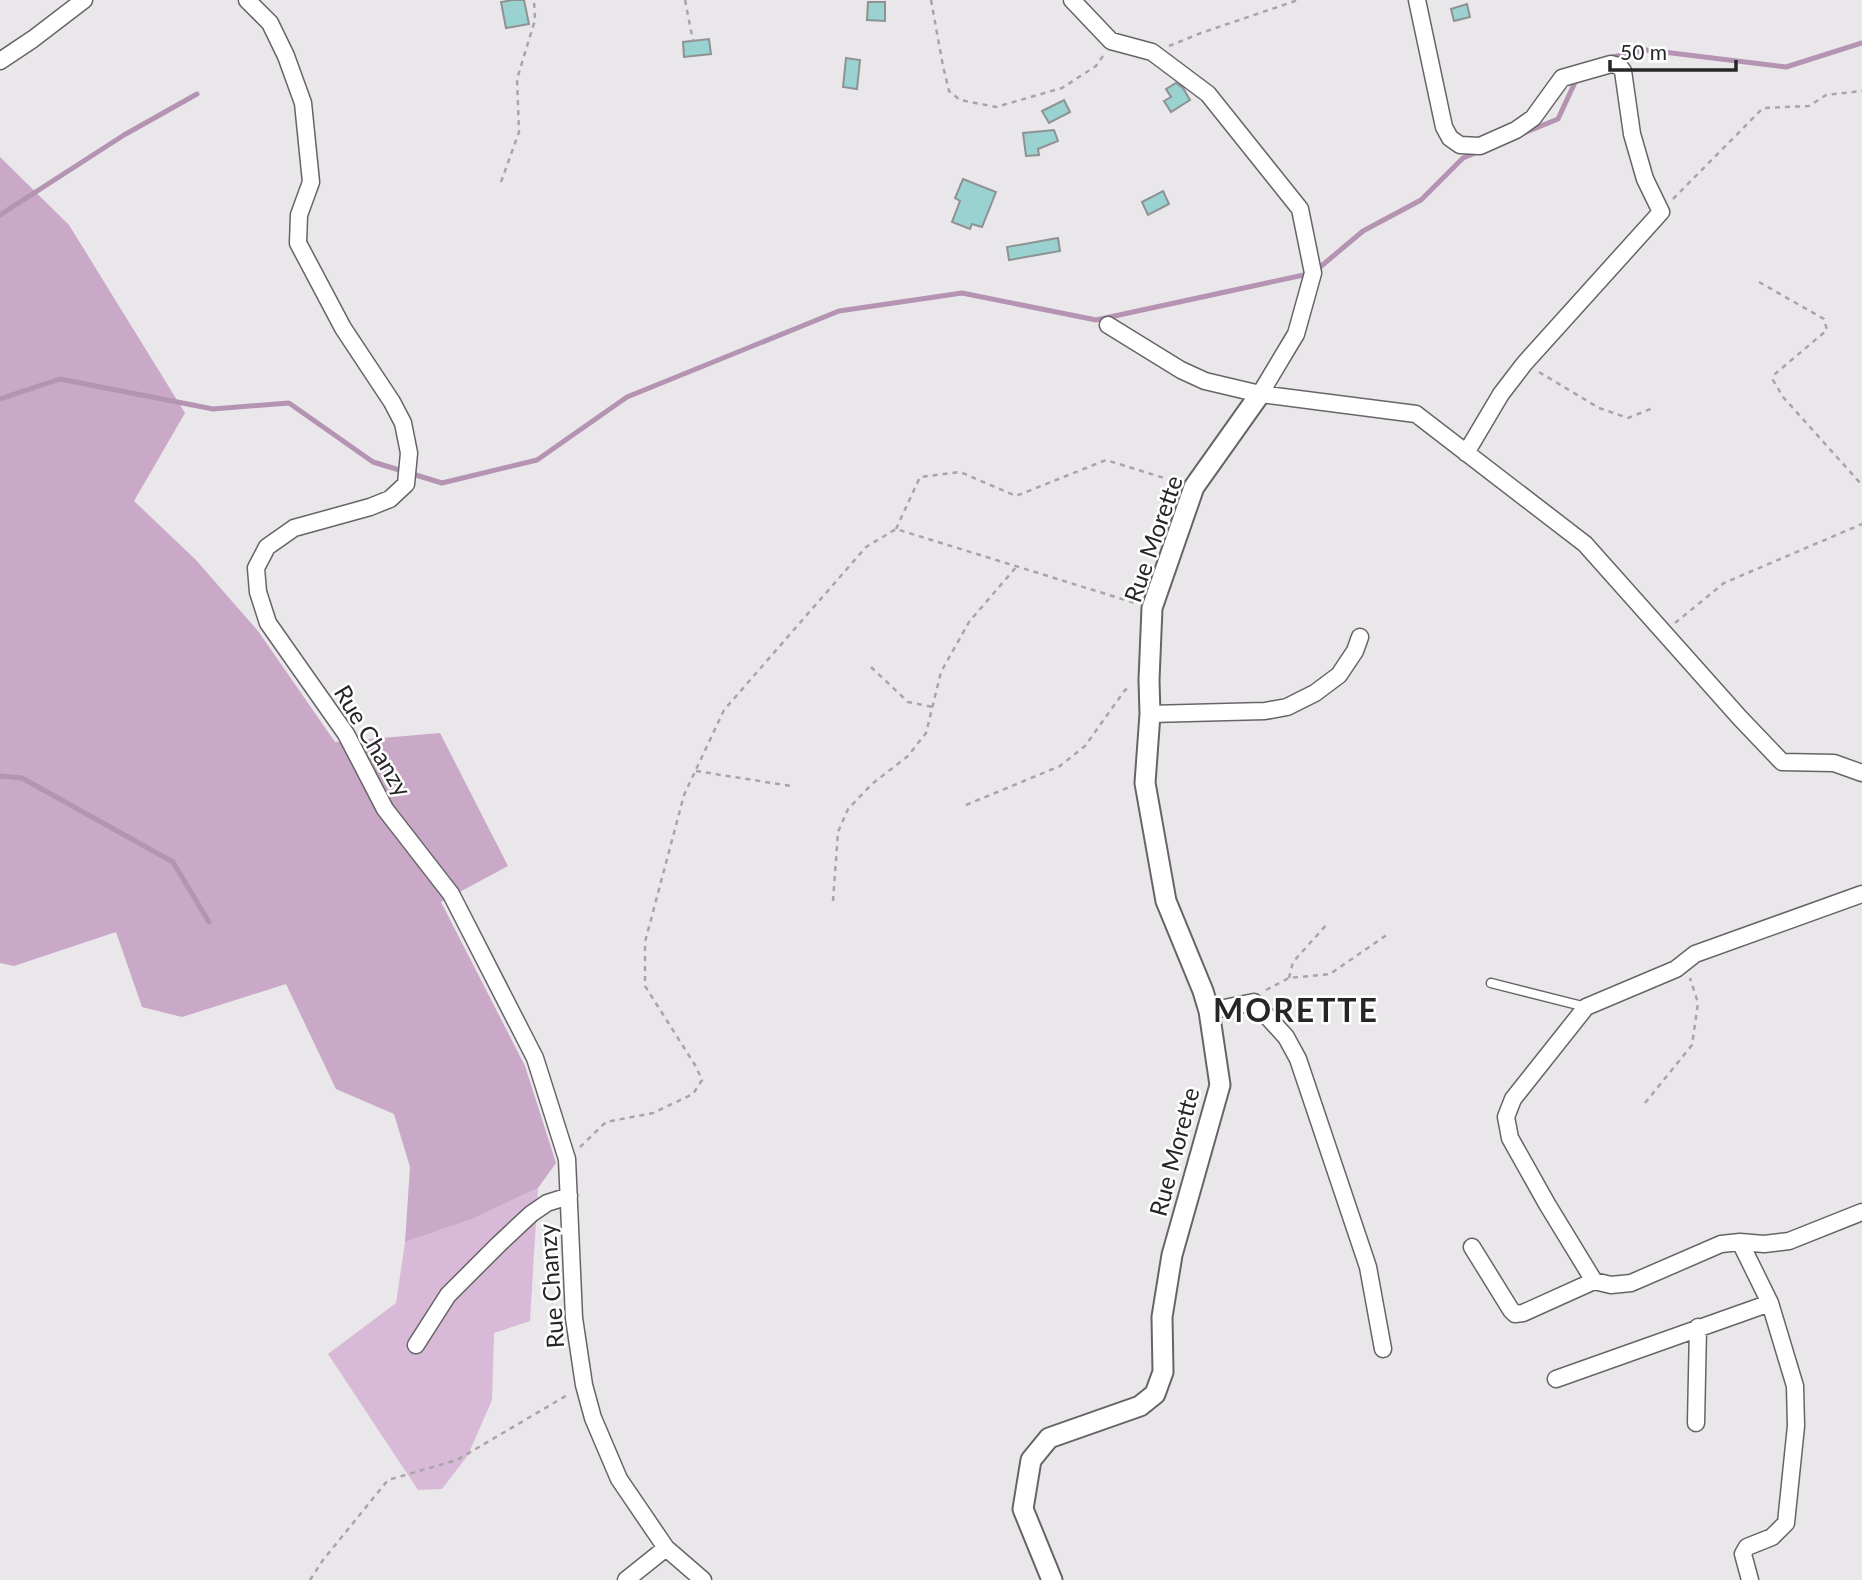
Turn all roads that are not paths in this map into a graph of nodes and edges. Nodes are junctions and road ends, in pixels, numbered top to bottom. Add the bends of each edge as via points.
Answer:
1 (85, 0) edge
2 (247, 0) edge
3 (1072, 0) edge
4 (1417, 0) edge
5 (0, 61) edge
6 (1108, 325) dead end
7 (1260, 394) junction
8 (1466, 453) junction
9 (1360, 637) dead end
10 (1150, 714) junction
11 (1862, 773) edge
12 (1862, 894) edge
13 (1491, 983) dead end
14 (1586, 1007) junction
15 (1209, 1011) junction
16 (569, 1196) junction
17 (1862, 1212) edge
18 (1740, 1242) junction
19 (1472, 1247) dead end
20 (1594, 1281) junction
21 (1770, 1303) junction
22 (1698, 1327) junction
23 (416, 1345) dead end
24 (1383, 1349) dead end
25 (1556, 1379) dead end
26 (1696, 1423) dead end
27 (666, 1548) junction
28 (626, 1580) edge
29 (703, 1580) edge
30 (1052, 1580) edge
31 (1750, 1580) edge

1 - 5 street
2 - 16 street, Rue Chanzy via 270,23 303,103 311,183 299,215 298,243 343,328 393,402 409,453 406,484 390,499 294,528 267,547 256,568 258,592 268,623 346,734 385,809 452,896 535,1058 567,1159
3 - 7 street via 1111,41 1153,52 1208,94 1300,209 1313,273 1296,334
4 - 8 street via 1444,127 1460,145 1480,146 1516,130 1533,118 1562,78 1619,66 1632,134 1661,212 1524,364
6 - 7 street via 1205,381
7 - 8 street via 1416,414
7 - 10 street, Rue Morette via 1194,487 1152,608
8 - 11 street via 1585,544 1782,762 1833,763
9 - 10 street via 1339,675 1287,707
10 - 15 street, Rue Morette via 1144,783 1166,901
12 - 14 street via 1695,954 1676,969
13 - 14 lane
14 - 20 street via 1513,1099 1506,1117 1510,1138
15 - 24 street via 1254,1002 1286,1037 1298,1059 1368,1268
15 - 30 street, Rue Morette via 1220,1085 1172,1255 1162,1317 1163,1372 1155,1394 1140,1406 1049,1438 1031,1461 1023,1509
16 - 23 street via 547,1203 499,1244 448,1295
16 - 27 street, Rue Chanzy via 574,1318 593,1419 619,1479
17 - 18 street via 1789,1241
18 - 20 street via 1721,1244 1631,1283
18 - 21 street
19 - 20 street via 1515,1314
21 - 22 street
21 - 31 street via 1794,1386 1796,1437 1786,1523 1772,1537 1747,1547 1743,1554
22 - 25 street
22 - 26 street
27 - 28 street
27 - 29 street, Rue Chanzy

